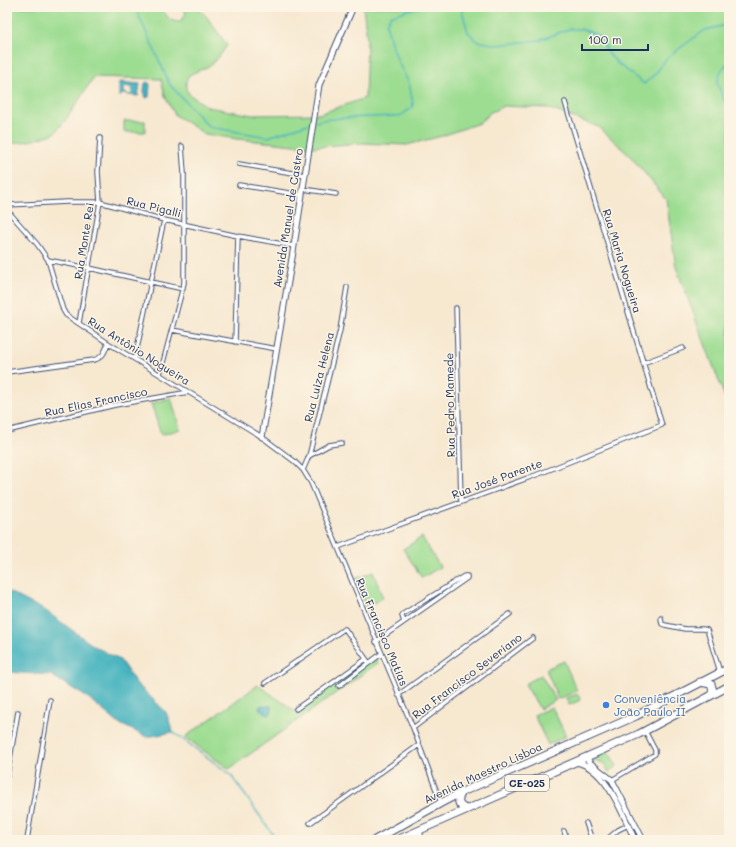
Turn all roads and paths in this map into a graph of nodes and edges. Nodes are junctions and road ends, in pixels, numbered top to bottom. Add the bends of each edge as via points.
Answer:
1 (353, 7) edge
2 (565, 102) dead end
3 (100, 138) dead end
4 (182, 146) dead end
5 (239, 164) dead end
6 (305, 175) junction
7 (239, 185) dead end
8 (303, 189) junction
9 (336, 194) dead end
10 (302, 196) junction
11 (100, 202) junction
12 (7, 205) edge
13 (7, 210) edge
14 (164, 220) junction
15 (185, 224) junction
16 (238, 236) junction
17 (294, 246) junction
18 (48, 260) junction
19 (89, 268) junction
20 (151, 283) junction
21 (347, 287) dead end
22 (183, 289) junction
23 (456, 308) dead end
24 (78, 323) junction
25 (172, 330) junction
26 (108, 342) junction
27 (235, 342) junction
28 (683, 348) dead end
29 (277, 349) junction
30 (135, 358) junction
31 (643, 363) junction
32 (7, 372) edge
33 (160, 374) junction
34 (189, 392) junction
35 (662, 425) joint
36 (7, 431) edge
37 (262, 437) junction
38 (342, 443) dead end
39 (309, 456) junction
40 (303, 470) junction
41 (461, 502) junction
42 (338, 547) junction
43 (510, 614) dead end
44 (661, 618) dead end
45 (404, 622) junction
46 (533, 638) dead end
47 (376, 642) junction
48 (381, 654) junction
49 (366, 659) junction
50 (369, 663) junction
51 (729, 668) edge
52 (720, 672) junction
53 (700, 682) junction
54 (265, 683) dead end
55 (339, 686) dead end
56 (729, 686) edge
57 (398, 695) junction
58 (711, 695) junction
59 (50, 700) dead end
60 (296, 709) dead end
61 (18, 712) dead end
62 (413, 728) junction
63 (645, 731) junction
64 (419, 745) junction
65 (586, 757) junction
66 (574, 762) junction
67 (7, 776) edge
68 (612, 780) junction
69 (462, 792) junction
70 (441, 803) junction
71 (467, 809) junction
72 (633, 822) junction
73 (310, 823) dead end
74 (586, 823) dead end
75 (628, 825) junction
76 (420, 830) junction
77 (564, 832) dead end
78 (28, 840) edge
79 (375, 840) edge
80 (397, 840) edge
81 (422, 840) edge
82 (567, 840) edge
83 (592, 840) edge
84 (606, 840) edge
85 (635, 840) edge
86 (643, 840) edge

1 - 6 street, Avenida Manuel de Castro via 319,85
2 - 31 street, Rua Maria Nogueira
3 - 11 street, Rua Monte Rei
4 - 15 street
5 - 6 street
6 - 8 street, Avenida Manuel de Castro
7 - 10 street
8 - 9 street
8 - 10 street, Avenida Manuel de Castro
10 - 17 street, Avenida Manuel de Castro
11 - 12 street, Rua Pigalli
11 - 14 street, Rua Pigalli
11 - 19 street, Rua Monte Rei
13 - 18 street, Rua Antônio Nogueira via 38,244
14 - 15 street, Rua Pigalli
14 - 20 street
15 - 16 street, Rua Pigalli
15 - 22 street
16 - 17 street, Rua Pigalli
16 - 27 street
17 - 29 street, Avenida Manuel de Castro
18 - 19 street
18 - 24 street, Rua Antônio Nogueira via 65,313
19 - 20 street
19 - 24 street, Rua Monte Rei
20 - 22 street
20 - 30 street
21 - 39 street, Rua Luiza Helena via 340,330
22 - 25 street
23 - 41 street, Rua Pedro Mamede
24 - 26 street, Rua Antônio Nogueira
25 - 27 street
25 - 33 street
26 - 30 street, Rua Antônio Nogueira
26 - 32 street via 105,353 94,360
27 - 29 street
28 - 31 street
29 - 37 street, Avenida Manuel de Castro
30 - 33 street, Rua Antônio Nogueira
31 - 35 street, Rua Maria Nogueira
33 - 34 street, Rua Antônio Nogueira
34 - 36 street, Rua Elias Francisco via 115,405
34 - 37 street, Rua Antônio Nogueira
35 - 41 street, Rua José Parente
37 - 40 street, Rua Antônio Nogueira
38 - 39 street via 329,445
39 - 40 street, Rua Luiza Helena
40 - 42 street, Rua Francisco Matias
41 - 42 street, Rua José Parente
42 - 47 street, Rua Francisco Matias
43 - 57 street
44 - 52 street via 662,624 665,625 707,630
45 - 45 street via 467,578 467,576 403,614
45 - 47 street
46 - 62 street, Rua Francisco Severiano
47 - 48 street, Rua Francisco Matias
48 - 50 street
48 - 57 street, Rua Francisco Matias
49 - 50 street
49 - 54 street via 344,629
49 - 60 street
50 - 55 street
51 - 52 highway, CE-025
52 - 53 highway, CE-025
53 - 58 highway via 711,684
53 - 69 highway, Avenida Maestro Lisboa / CE-025 via 636,716
56 - 58 highway, CE-025
57 - 62 street, Rua Francisco Matias
58 - 63 highway, CE-025
59 - 78 street
61 - 67 street
62 - 64 street, Rua Francisco Matias
63 - 65 highway, CE-025
63 - 68 street via 655,754
64 - 70 street, Rua Francisco Matias
64 - 73 street
65 - 66 highway, CE-025
65 - 68 street
66 - 71 highway, CE-025
66 - 75 street via 598,774 604,780
68 - 72 street
69 - 70 highway, Avenida Maestro Lisboa / CE-025
69 - 71 highway via 458,802
70 - 79 highway, Avenida Maestro Lisboa / CE-025
71 - 76 highway, CE-025
72 - 75 street
72 - 86 street
74 - 83 street
75 - 84 street
75 - 85 street
76 - 80 highway, CE-025
76 - 81 street
77 - 82 street

